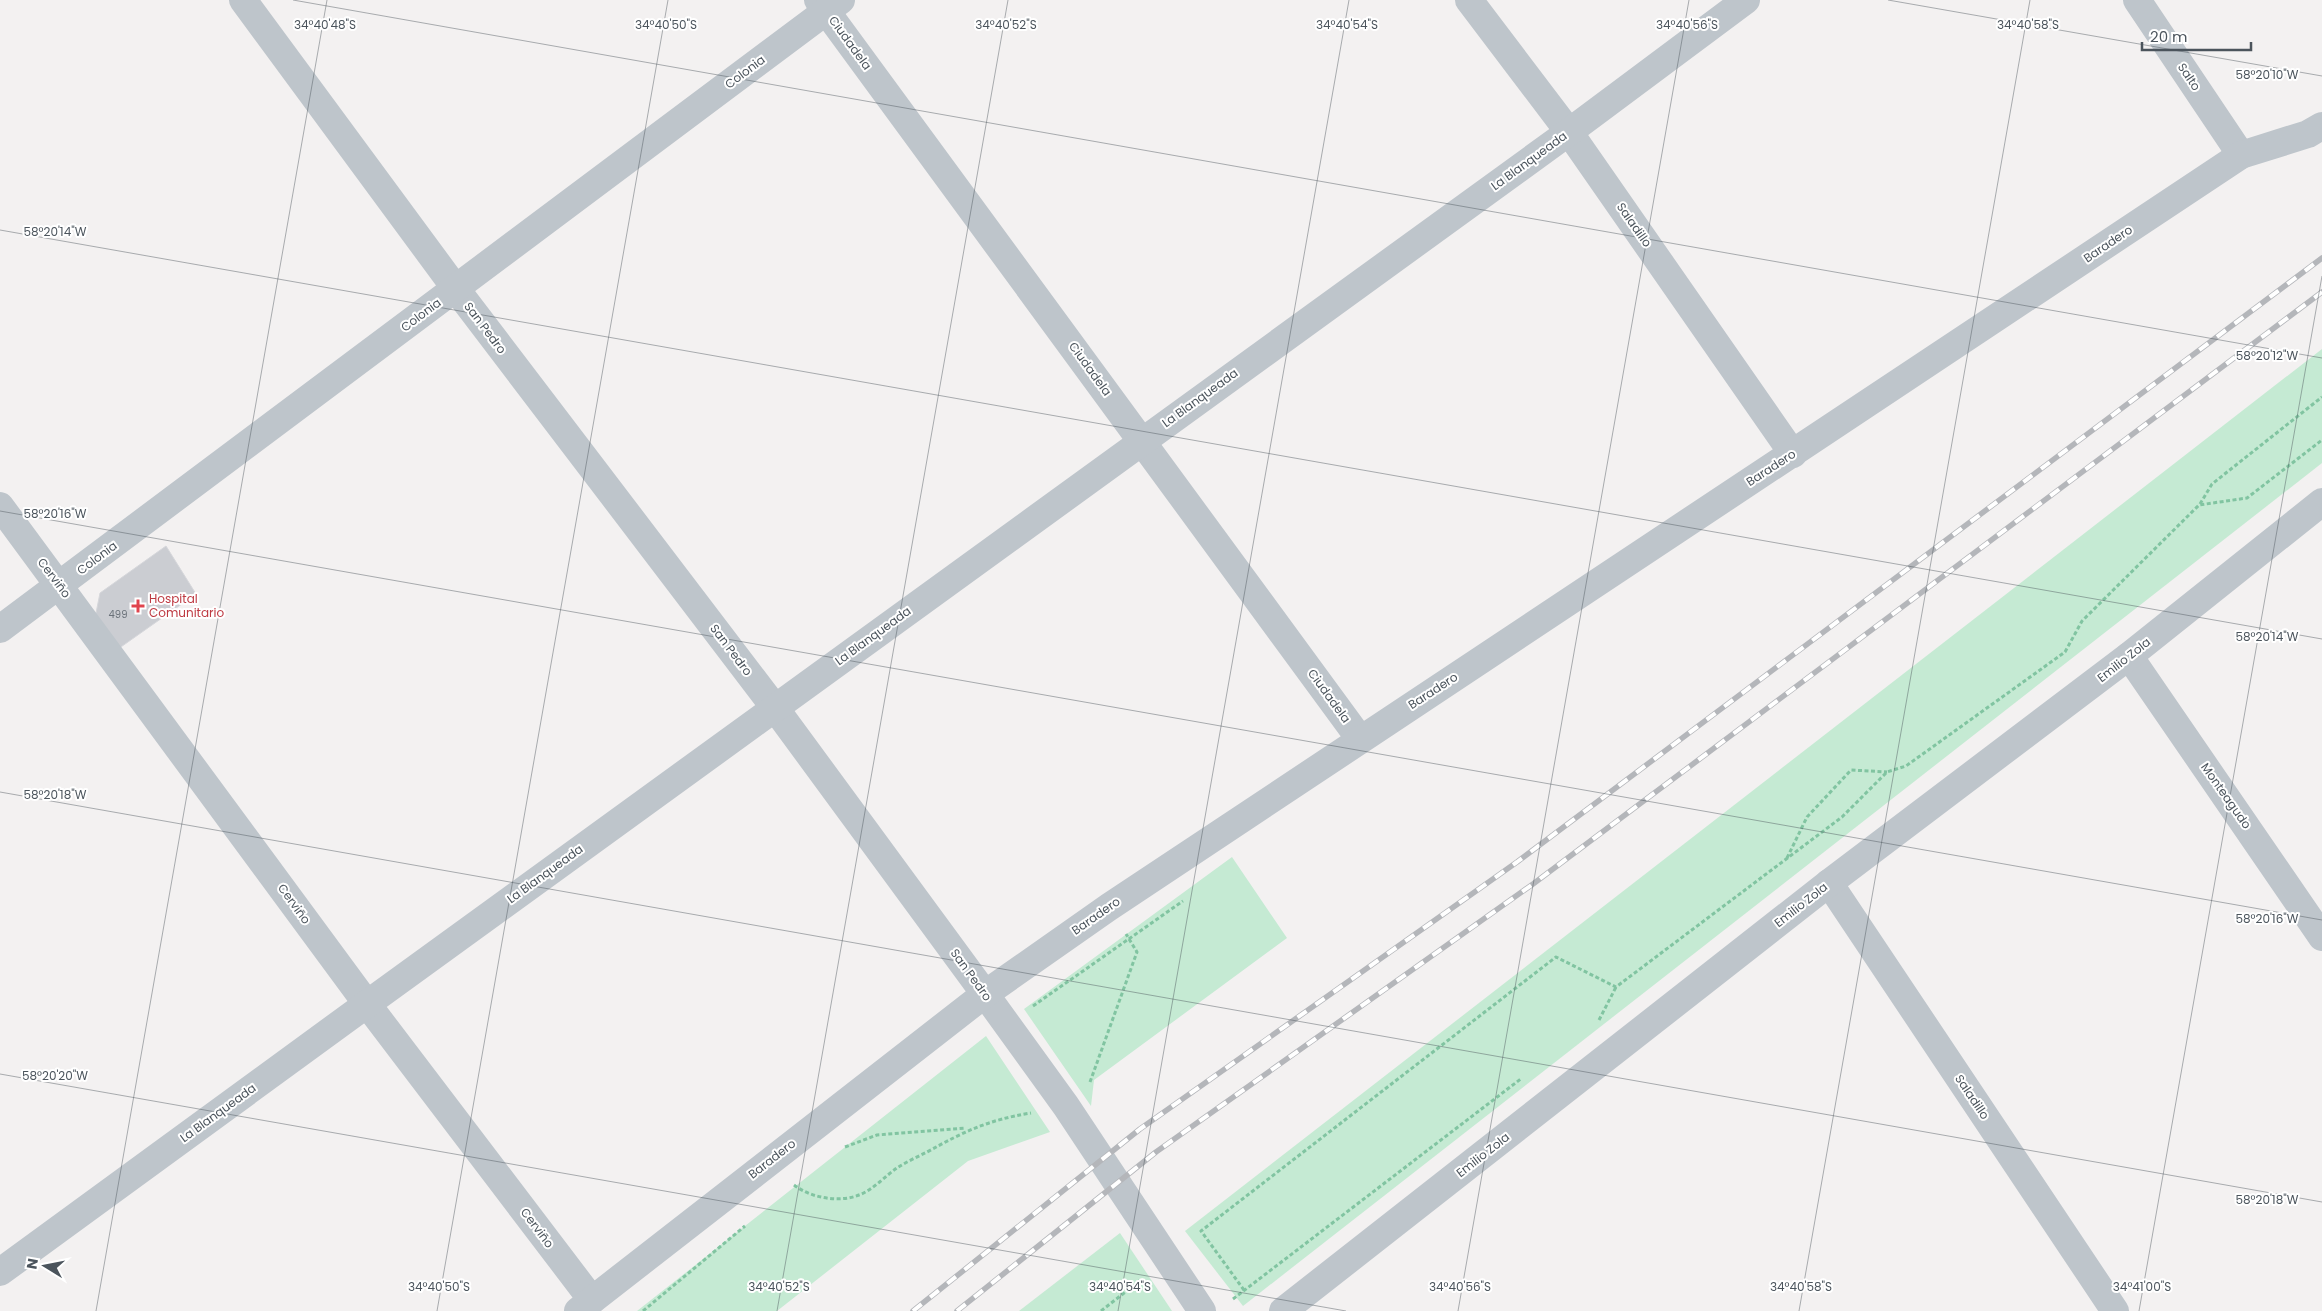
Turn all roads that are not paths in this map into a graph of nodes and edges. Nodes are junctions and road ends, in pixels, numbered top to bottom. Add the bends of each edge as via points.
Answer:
1 (243, 0) edge
2 (1469, 0) edge
3 (1746, 0) edge
4 (2137, 0) edge
5 (828, 4) edge
6 (2322, 126) edge
7 (1569, 132) junction
8 (2241, 155) junction
9 (456, 289) junction
10 (1142, 440) junction
11 (1793, 454) junction
12 (2322, 502) edge
13 (0, 506) edge
14 (60, 586) junction
15 (0, 629) edge
16 (2129, 656) junction
17 (775, 708) junction
18 (1360, 739) junction
19 (1829, 883) junction
20 (2322, 937) edge
21 (985, 994) junction
22 (367, 1004) junction
23 (0, 1272) edge
24 (585, 1305) edge
25 (1202, 1311) edge
26 (1284, 1311) edge
27 (2115, 1311) edge

1 - 9 street, San Pedro
2 - 7 street, Saladillo
3 - 7 street, La Blanqueada
4 - 8 street, Salto
5 - 9 street, Colonia
5 - 10 street, Ciudadela
6 - 8 street, Baradero via 2308,134
7 - 10 street, La Blanqueada
7 - 11 street, Saladillo
8 - 11 street, Baradero
9 - 14 street, Colonia
9 - 17 street, San Pedro
10 - 17 street, La Blanqueada
10 - 18 street, Ciudadela
11 - 18 street, Baradero
12 - 16 street, Emilio Zola
13 - 14 street, Cerviño
14 - 15 street, Colonia
14 - 22 street, Cerviño
16 - 19 street, Emilio Zola
16 - 20 street, Monteagudo
17 - 21 street, San Pedro
17 - 22 street, La Blanqueada
18 - 21 street, Baradero
19 - 26 street, Emilio Zola
19 - 27 street, Saladillo
21 - 24 street, Baradero
21 - 25 street, San Pedro via 1066,1106
22 - 23 street, La Blanqueada
22 - 24 street, Cerviño

